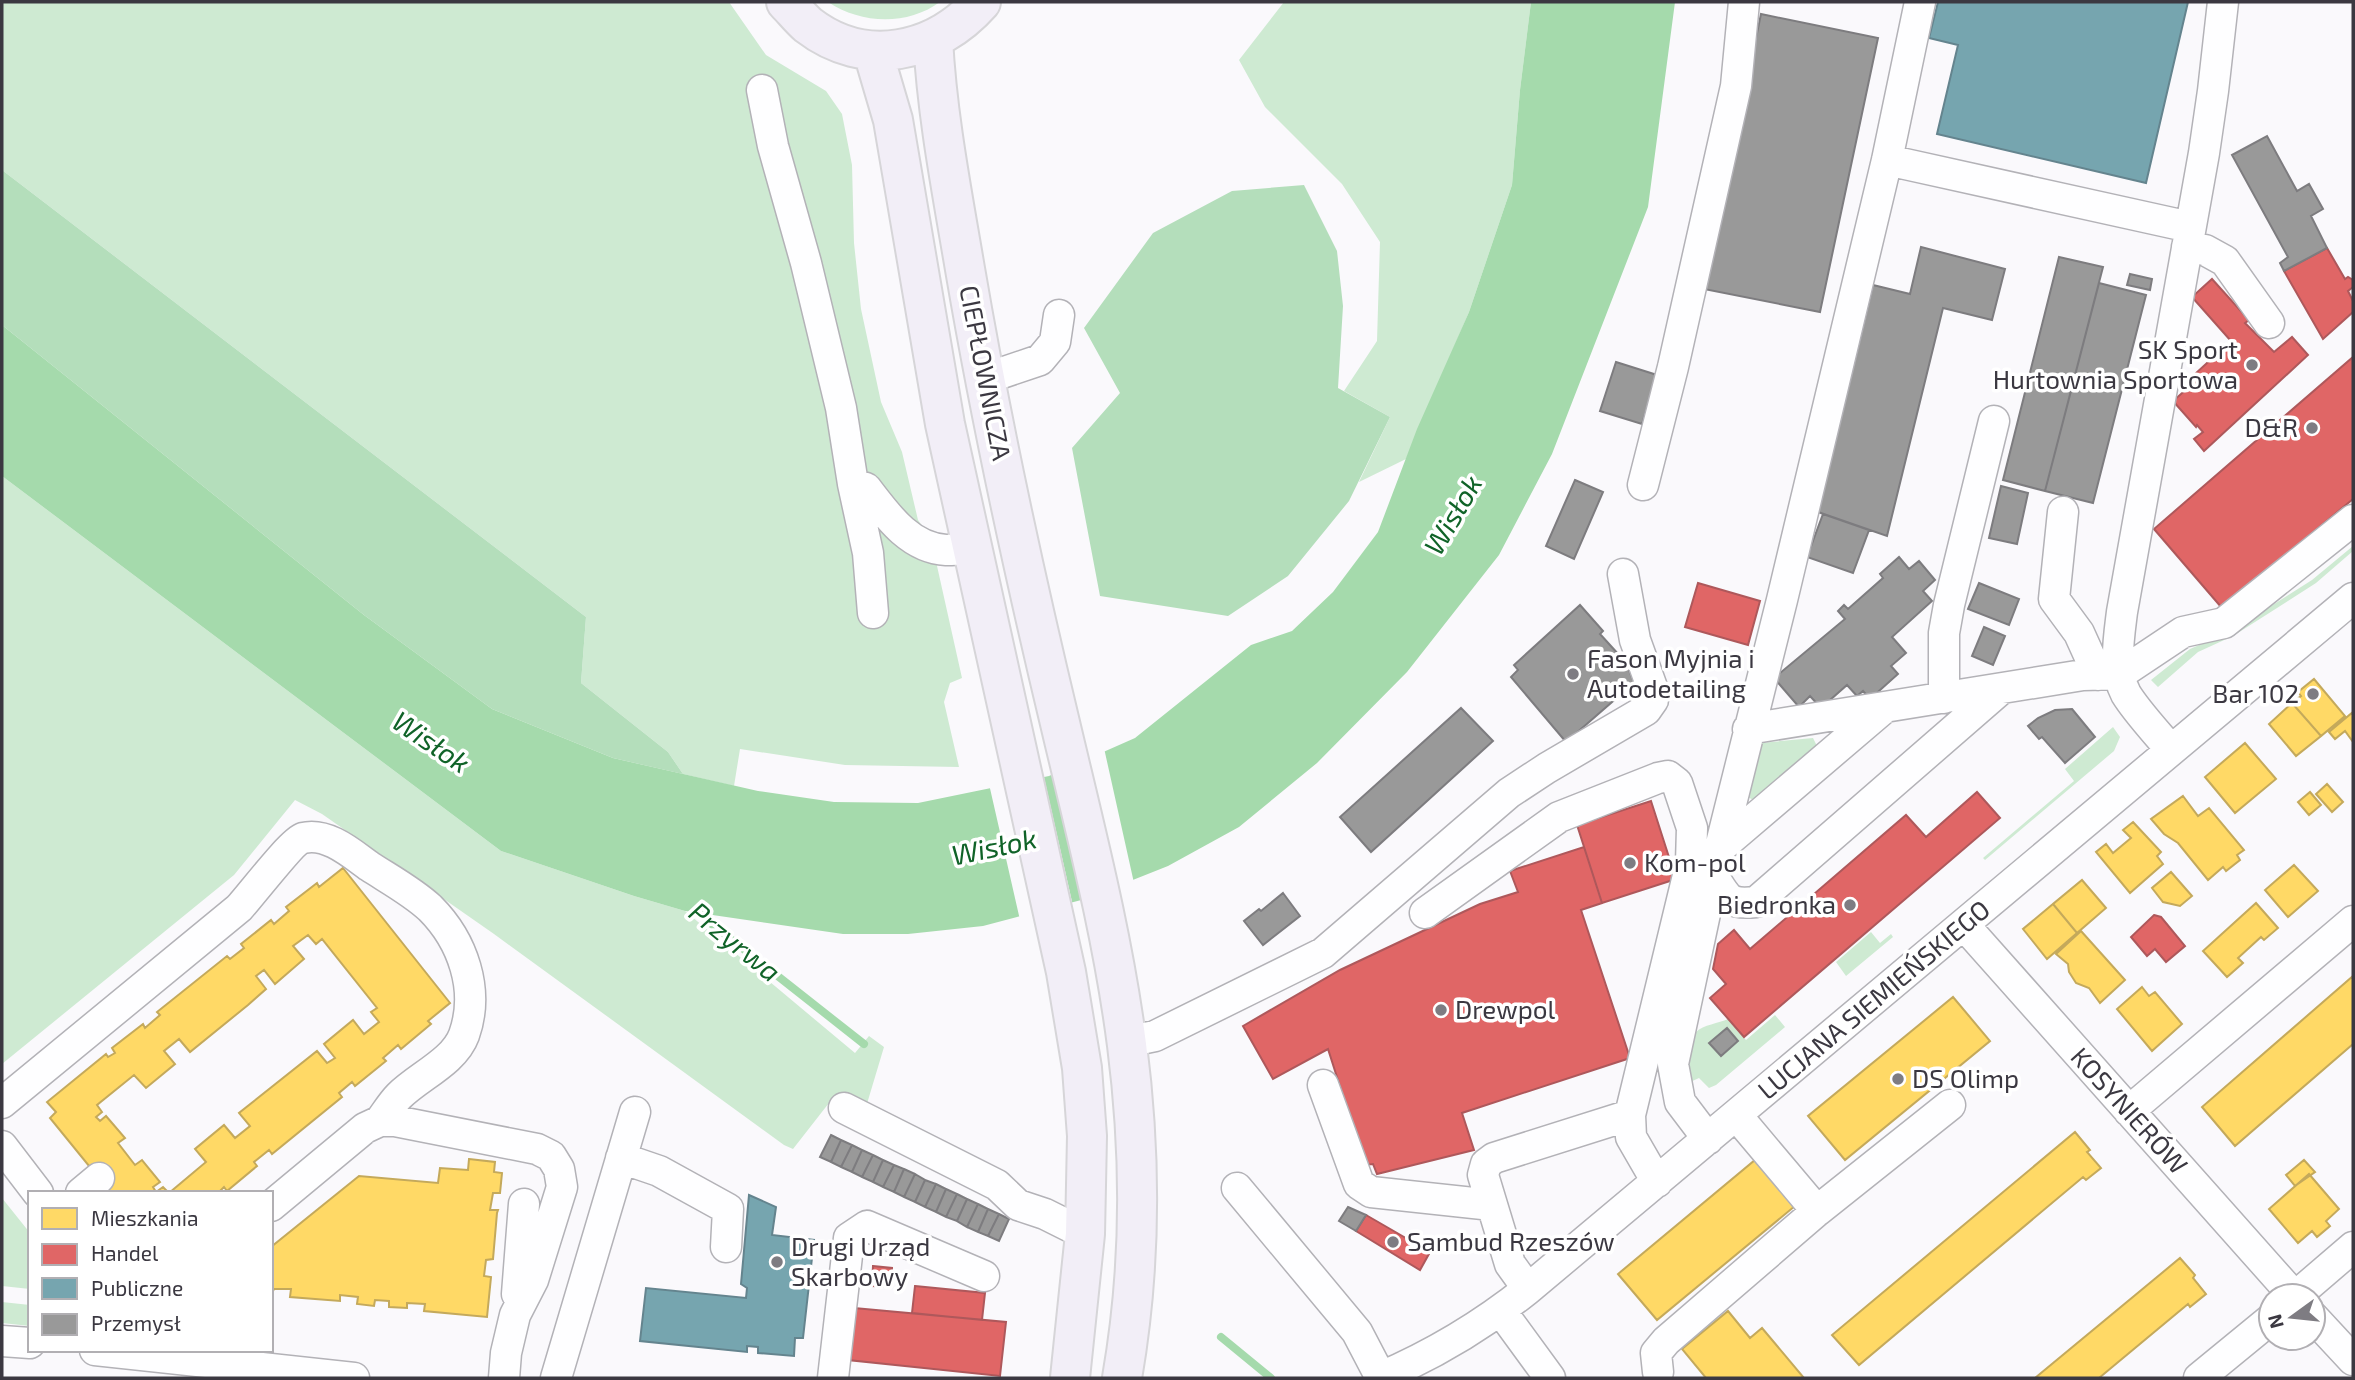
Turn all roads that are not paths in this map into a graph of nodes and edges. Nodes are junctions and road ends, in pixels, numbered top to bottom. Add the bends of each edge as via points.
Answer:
1 (786, 2) edge
2 (981, 2) edge
3 (1744, 2) edge
4 (1920, 2) edge
5 (2222, 2) edge
6 (933, 39) junction
7 (873, 52) junction
8 (762, 90) dead end
9 (1887, 160) junction
10 (2189, 237) junction
11 (1059, 315) dead end
12 (2269, 323) dead end
13 (984, 379) junction
14 (1994, 421) dead end
15 (853, 485) junction
16 (1643, 485) dead end
17 (2063, 512) dead end
18 (2353, 520) edge
19 (974, 548) junction
20 (1623, 574) dead end
21 (2353, 598) edge
22 (873, 613) dead end
23 (2109, 674) junction
24 (2001, 689) junction
25 (1944, 698) junction
26 (1883, 709) junction
27 (1748, 729) junction
28 (2171, 750) junction
29 (1716, 862) junction
30 (1425, 913) dead end
31 (2353, 921) edge
32 (1964, 925) junction
33 (1126, 1042) junction
34 (1323, 1085) dead end
35 (2, 1103) edge
36 (1950, 1105) dead end
37 (844, 1108) dead end
38 (2129, 1111) junction
39 (635, 1112) dead end
40 (1630, 1115) junction
41 (1737, 1115) junction
42 (380, 1121) junction
43 (1708, 1139) junction
44 (2, 1146) edge
45 (621, 1158) junction
46 (1657, 1182) junction
47 (1237, 1188) dead end
48 (36, 1191) edge
49 (273, 1204) edge
50 (524, 1204) dead end
51 (1492, 1205) junction
52 (1817, 1211) junction
53 (1085, 1234) junction
54 (726, 1247) dead end
55 (2353, 1247) edge
56 (984, 1276) dead end
57 (2282, 1282) edge
58 (2312, 1282) edge
59 (1528, 1289) junction
60 (1501, 1311) junction
61 (516, 1315) junction
62 (2257, 1330) edge
63 (2327, 1332) edge
64 (2, 1340) edge
65 (28, 1343) edge
66 (122, 1352) edge
67 (189, 1355) edge
68 (2353, 1360) edge
69 (1658, 1372) dead end
70 (354, 1378) edge
71 (504, 1378) edge
72 (556, 1378) edge
73 (833, 1378) edge
74 (1070, 1378) edge
75 (1122, 1378) edge
76 (1380, 1378) edge
77 (1550, 1378) edge
78 (2199, 1378) edge

1 - 7 main road via 808,25 839,43
2 - 6 main road via 967,18
3 - 16 street via 1736,86
4 - 9 street
5 - 10 street
6 - 7 main road
6 - 13 main road, CIEPŁOWNICZA via 938,113
7 - 19 main road, CIEPŁOWNICZA via 893,120 945,424
8 - 15 street via 841,408
9 - 10 street
9 - 27 street
10 - 12 street via 2225,261
10 - 23 street via 2118,647
11 - 13 street via 1055,342 1040,360
13 - 33 main road, CIEPŁOWNICZA via 1113,962
14 - 25 street via 1947,614
15 - 19 street via 866,488 891,521 918,541 943,550
15 - 22 street via 868,553
17 - 23 street via 2054,599
18 - 23 street via 2224,623 2183,632
19 - 53 main road, CIEPŁOWNICZA via 1066,972 1082,1068 1087,1136
20 - 33 street via 1635,640 1654,690 1646,710 1509,793 1323,953 1155,1036
21 - 28 street, LUCJANA SIEMIEŃSKIEGO
23 - 24 street
23 - 28 street
24 - 25 street
24 - 29 street via 1756,902 1738,904 1727,897
25 - 26 street
26 - 27 street
26 - 29 street
27 - 29 street
28 - 32 street, LUCJANA SIEMIEŃSKIEGO
29 - 43 street via 1673,1064 1680,1102
30 - 40 street via 1559,817 1658,778 1668,776 1676,783 1692,828 1691,863
31 - 38 street
32 - 38 street, KOSYNIERÓW
32 - 41 street, LUCJANA SIEMIEŃSKIEGO
33 - 75 main road, CIEPŁOWNICZA via 1136,1210
34 - 51 street via 1359,1184 1371,1192
35 - 42 street via 239,908 290,847 301,838 317,836 342,847 429,907 448,929 469,980 464,1034 456,1049 399,1096
36 - 52 street
37 - 53 street via 997,1185 1018,1205
38 - 57 street, KOSYNIERÓW
39 - 45 street
40 - 46 street via 1631,1137
40 - 51 street via 1494,1158 1483,1175
41 - 43 street, LUCJANA SIEMIEŃSKIEGO
41 - 52 street
42 - 49 street via 365,1128
42 - 61 street via 524,1146 551,1156 562,1187 533,1280
43 - 46 street, LUCJANA SIEMIEŃSKIEGO
44 - 48 street
45 - 54 street via 659,1171 728,1209
45 - 72 street
46 - 59 street, LUCJANA SIEMIEŃSKIEGO
47 - 76 street via 1357,1332
50 - 61 street
51 - 59 street via 1510,1264
52 - 69 street via 1666,1341 1656,1353
53 - 74 main road, CIEPŁOWNICZA
55 - 58 street
56 - 73 street via 867,1226 849,1238
59 - 60 street, LUCJANA SIEMIEŃSKIEGO
60 - 76 street, LUCJANA SIEMIEŃSKIEGO
60 - 77 street
61 - 71 street
62 - 78 street
63 - 68 street
64 - 65 street
66 - 67 street
67 - 70 street

